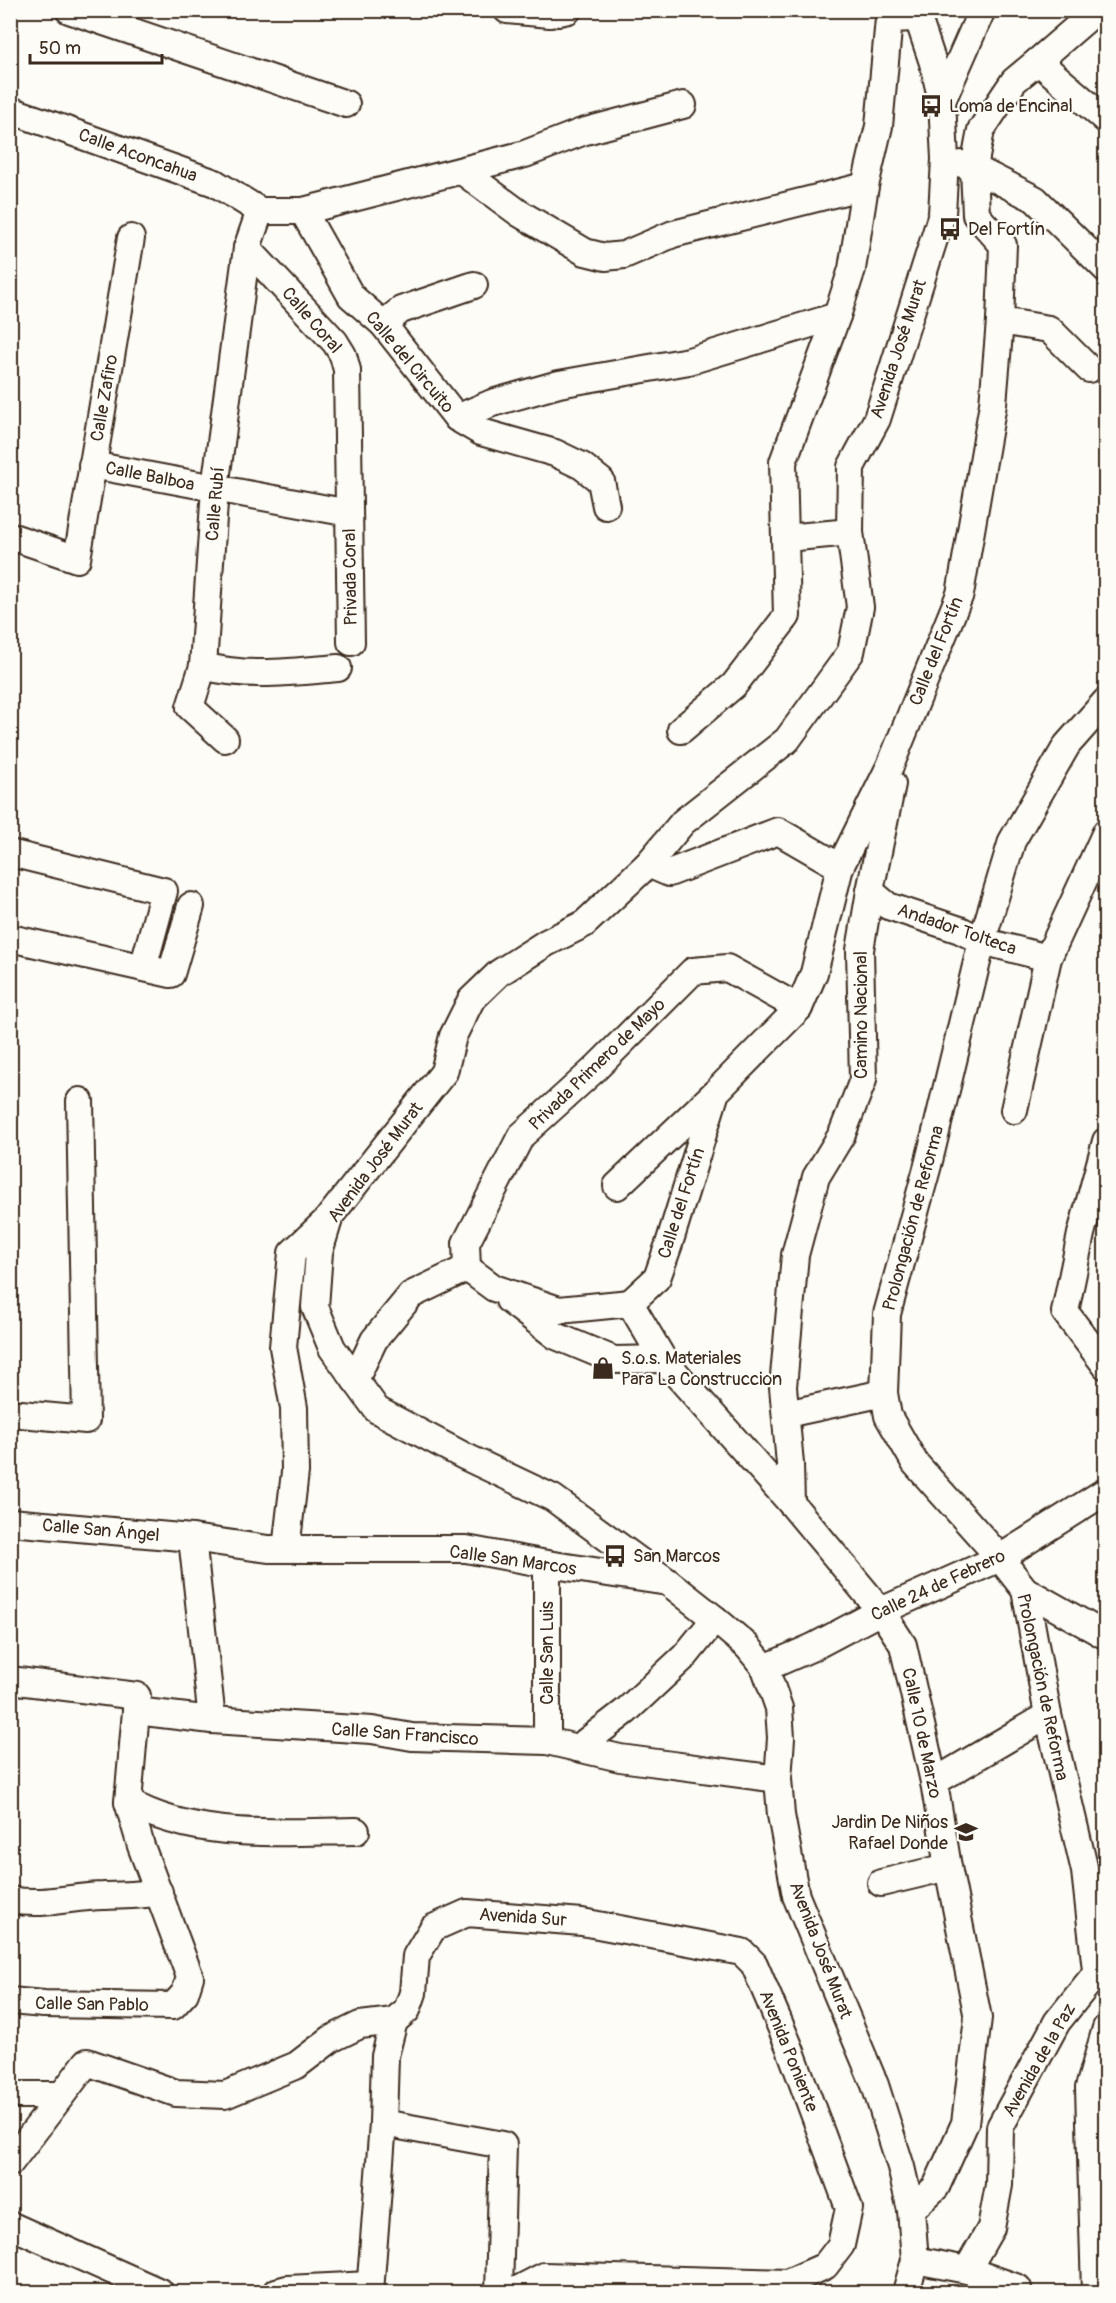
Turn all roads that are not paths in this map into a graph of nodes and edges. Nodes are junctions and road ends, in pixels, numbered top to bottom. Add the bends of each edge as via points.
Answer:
1 (69, 10) edge
2 (568, 10) edge
3 (982, 10) edge
4 (1097, 10) edge
5 (511, 11) edge
6 (915, 14) edge
7 (1038, 61) junction
8 (942, 101) junction
9 (346, 104) dead end
10 (683, 105) dead end
11 (10, 110) edge
12 (1106, 120) edge
13 (945, 159) junction
14 (974, 168) junction
15 (462, 171) junction
16 (865, 186) junction
17 (260, 211) junction
18 (303, 211) junction
19 (942, 214) junction
20 (976, 215) junction
21 (131, 238) dead end
22 (247, 248) junction
23 (1106, 269) edge
24 (474, 285) dead end
25 (837, 316) junction
26 (1000, 321) junction
27 (383, 324) junction
28 (1089, 369) dead end
29 (457, 418) junction
30 (92, 465) junction
31 (215, 488) junction
32 (606, 506) dead end
33 (349, 513) junction
34 (850, 532) junction
35 (10, 536) edge
36 (786, 538) junction
37 (351, 642) dead end
38 (203, 666) junction
39 (338, 668) dead end
40 (1106, 701) edge
41 (681, 730) dead end
42 (903, 733) junction
43 (225, 739) dead end
44 (1106, 832) edge
45 (10, 853) edge
46 (648, 864) junction
47 (840, 867) junction
48 (870, 891) junction
49 (191, 906) dead end
50 (10, 938) edge
51 (982, 941) junction
52 (1048, 958) junction
53 (143, 968) junction
54 (800, 1008) junction
55 (716, 1092) junction
56 (80, 1101) dead end
57 (1014, 1110) dead end
58 (1106, 1141) edge
59 (616, 1186) dead end
60 (330, 1216) junction
61 (467, 1268) junction
62 (494, 1288) junction
63 (630, 1303) junction
64 (663, 1359) junction
65 (1106, 1366) edge
66 (355, 1380) junction
67 (884, 1393) junction
68 (10, 1413) edge
69 (786, 1414) junction
70 (1103, 1498) edge
71 (790, 1503) junction
72 (10, 1522) edge
73 (192, 1538) junction
74 (286, 1549) junction
75 (1000, 1558) junction
76 (547, 1564) junction
77 (668, 1582) junction
78 (1025, 1590) junction
79 (881, 1611) junction
80 (715, 1619) junction
81 (1106, 1636) edge
82 (765, 1668) junction
83 (10, 1680) edge
84 (137, 1703) junction
85 (211, 1710) junction
86 (1048, 1715) junction
87 (547, 1741) junction
88 (578, 1748) junction
89 (778, 1779) junction
90 (934, 1782) junction
91 (128, 1802) junction
92 (356, 1831) dead end
93 (948, 1867) junction
94 (880, 1883) dead end
95 (159, 1892) junction
96 (10, 1900) edge
97 (582, 1922) joint
98 (1101, 1966) edge
99 (10, 2001) edge
100 (394, 2021) junction
101 (1106, 2028) edge
102 (10, 2095) edge
103 (61, 2095) junction
104 (383, 2123) junction
105 (964, 2123) junction
106 (1000, 2127) junction
107 (10, 2163) edge
108 (911, 2210) junction
109 (10, 2225) edge
110 (915, 2260) junction
111 (967, 2270) junction
112 (370, 2289) edge
113 (160, 2292) edge
114 (276, 2292) edge
115 (500, 2292) edge
116 (513, 2292) edge
117 (906, 2292) edge
118 (1018, 2292) edge
119 (1095, 2292) edge

1 - 9 street
2 - 5 street via 550,14
3 - 8 street
4 - 7 street
6 - 8 street, Avenida José Murat
6 - 16 street via 889,19 879,126
7 - 12 street
7 - 14 street via 1014,81 981,130
8 - 13 street, Avenida José Murat
10 - 15 street via 582,132
11 - 17 street, Calle Aconcahua via 215,183
13 - 14 street
13 - 19 street, Avenida José Murat
14 - 20 street
14 - 23 street via 1035,200
15 - 16 street via 528,218 585,252 605,257 624,255 673,234
15 - 18 street
16 - 25 street via 852,269
17 - 18 street
17 - 22 street, Calle Rubí
18 - 27 street, Calle del Circuito via 351,296
19 - 20 street
19 - 34 street, Avenida José Murat via 876,419 851,467
20 - 26 street, Calle del Fortín via 1003,245
21 - 30 street, Calle Zafiro
22 - 31 street, Calle Rubí
22 - 33 street, Calle Coral via 343,355 347,370
24 - 27 street via 400,310
25 - 29 street via 689,361 560,384
25 - 36 street via 783,462
26 - 28 street via 1049,329
26 - 42 street, Calle del Fortín via 993,404 960,594
27 - 29 street, Calle del Circuito
29 - 32 street, Calle del Circuito via 481,432 555,453 582,466 601,481
30 - 31 street, Calle Balboa
30 - 35 street, Calle Zafiro via 77,559
31 - 33 street, Calle Balboa
31 - 38 street, Calle Rubí
33 - 37 street, Privada Coral
34 - 36 street
34 - 46 street, Avenida José Murat via 860,607 851,652 787,740 683,822
36 - 41 street via 787,616 734,685
38 - 39 street via 271,674
38 - 43 street, Calle Rubí via 190,707
40 - 51 street, Prolongación de Reforma via 1067,745 1012,841
42 - 47 street, Calle del Fortín
42 - 48 street, Camino Nacional
44 - 52 street
45 - 53 street via 164,891
46 - 47 street via 669,873 778,831
46 - 60 street, Avenida José Murat via 584,924 499,973 471,1000 453,1036 444,1072
47 - 54 street, Calle del Fortín via 814,973
48 - 51 street, Andador Tolteca via 888,906
48 - 69 street, Camino Nacional via 860,950 863,1080 842,1134 816,1177 795,1255 783,1387
49 - 53 street via 171,974
50 - 53 street
51 - 52 street, Andador Tolteca
51 - 67 street, Prolongación de Reforma via 928,1165 886,1314
52 - 57 street
54 - 55 street, Calle del Fortín
54 - 61 street, Privada Primero de Mayo via 727,968 693,971 521,1136 466,1243
55 - 59 street, Calle del Fortín
55 - 63 street, Calle del Fortín via 657,1278
56 - 68 street via 86,1420
58 - 65 street via 1065,1312
60 - 66 street, Avenida José Murat via 319,1252 315,1307 332,1348
60 - 74 street via 292,1253 283,1347 294,1408 295,1472
61 - 62 street
61 - 66 street via 411,1294 374,1340
62 - 63 street via 559,1310
62 - 64 street via 556,1336 614,1360
63 - 64 street, Calle 10 de Marzo
64 - 71 street, Calle 10 de Marzo
66 - 77 street, Avenida José Murat via 378,1410 553,1498
67 - 69 street
67 - 75 street, Prolongación de Reforma via 888,1416 915,1463
69 - 71 street, Camino Nacional
70 - 75 street, Calle 24 de Febrero
71 - 79 street, Calle 10 de Marzo
72 - 73 street, Calle San Ángel
73 - 74 street, Calle San Marcos
73 - 85 street
74 - 76 street, Calle San Marcos via 465,1549
75 - 78 street, Prolongación de Reforma
75 - 79 street, Calle 24 de Febrero
76 - 77 street, Calle San Marcos
76 - 87 street, Calle San Luis
77 - 80 street, Avenida José Murat
78 - 81 street
78 - 86 street, Prolongación de Reforma
79 - 82 street, Calle 24 de Febrero
79 - 90 street, Calle 10 de Marzo via 903,1644
80 - 82 street, Avenida José Murat via 748,1647
80 - 88 street via 685,1656 626,1711
82 - 89 street, Avenida José Murat via 779,1708
83 - 84 street, Calle San Francisco
84 - 85 street, Calle San Francisco
84 - 91 street
85 - 87 street, Calle San Francisco via 412,1737
86 - 90 street
86 - 98 street, Prolongación de Reforma via 1085,1871
87 - 88 street, Calle San Francisco
88 - 89 street, Calle San Francisco via 620,1758
89 - 108 street, Avenida José Murat via 796,1896 875,2085
90 - 93 street, Calle 10 de Marzo
91 - 92 street via 146,1812 205,1829
91 - 95 street
93 - 94 street
93 - 105 street, Calle 10 de Marzo via 978,2018
95 - 96 street via 33,1904
95 - 99 street, Calle San Pablo via 189,1977 185,1993 173,2006
97 - 100 street, Avenida Sur via 467,1913 433,1928 416,1956 407,2010
97 - 116 street, Avenida Poniente via 742,1952 754,1965 789,2046 849,2208 841,2245 825,2266 787,2283 544,2276
98 - 106 street, Avenida de la Paz via 1057,2022
100 - 103 street via 360,2025 331,2039 297,2065 225,2095 176,2094 87,2062
100 - 104 street via 386,2056
101 - 119 street via 1089,2088
102 - 103 street
103 - 107 street
104 - 112 street
104 - 115 street via 503,2145
105 - 106 street
105 - 108 street, Calle 10 de Marzo via 936,2187
106 - 111 street, Avenida de la Paz via 999,2185 991,2228
108 - 110 street, Avenida José Murat
109 - 113 street
110 - 111 street
110 - 117 street, Avenida José Murat
111 - 118 street via 1018,2288
112 - 114 street

